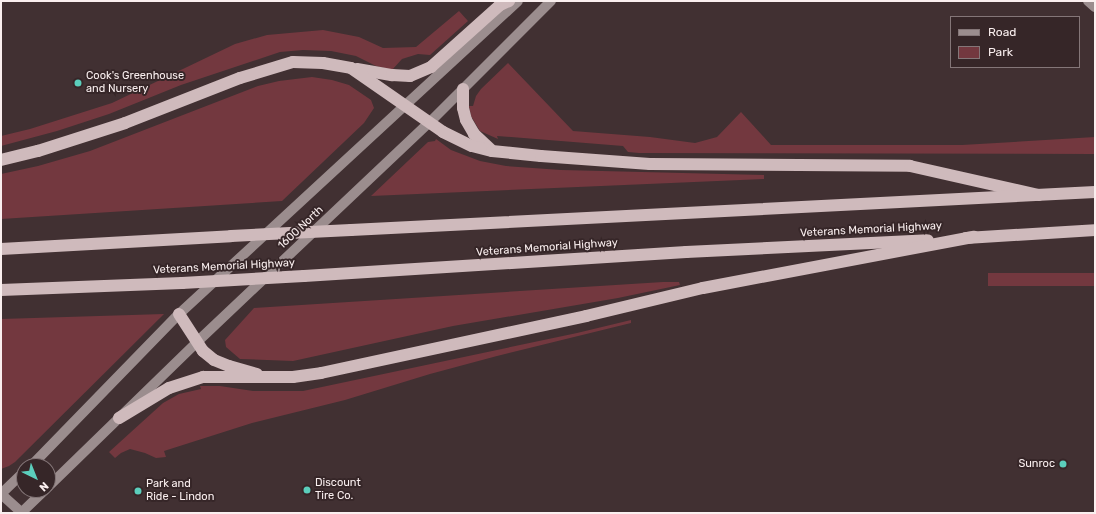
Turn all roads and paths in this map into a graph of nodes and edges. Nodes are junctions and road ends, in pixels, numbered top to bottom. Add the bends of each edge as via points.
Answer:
1 (509, 1) edge
2 (518, 1) edge
3 (551, 1) edge
4 (1088, 1) edge
5 (1095, 7) edge
6 (351, 68) junction
7 (463, 89) junction
8 (406, 105) junction
9 (430, 122) junction
10 (492, 151) junction
11 (1, 160) edge
12 (1095, 192) edge
13 (1039, 195) junction
14 (1095, 230) edge
15 (974, 237) junction
16 (1, 249) edge
17 (1, 290) edge
18 (180, 314) junction
19 (197, 342) junction
20 (268, 377) junction
21 (120, 418) junction
22 (39, 458) edge
23 (56, 479) edge
24 (16, 480) edge
25 (1, 494) edge
26 (37, 498) edge
27 (21, 513) edge

1 - 6 highway via 500,5 431,67 410,76
2 - 8 main road, 1600 North
3 - 7 main road, 1600 North
4 - 5 main road
6 - 8 highway
6 - 11 highway via 323,63 293,62 240,78 125,123
7 - 9 main road, 1600 North
7 - 10 highway via 466,120 481,142
8 - 9 highway
8 - 18 main road, 1600 North
9 - 10 highway via 457,140
9 - 19 main road, 1600 North
10 - 13 highway via 650,164 910,166
12 - 13 highway
13 - 16 highway, bridge
14 - 15 highway, Veterans Memorial Highway
15 - 17 highway, Veterans Memorial Highway, bridge via 304,276
15 - 20 highway via 703,288 321,373
18 - 19 highway
18 - 22 main road, 1600 North
19 - 20 highway via 214,360
19 - 21 main road, 1600 North
20 - 21 highway via 203,377 186,381 169,388
21 - 23 main road, 1600 North
24 - 25 main road
25 - 27 main road
26 - 27 main road

